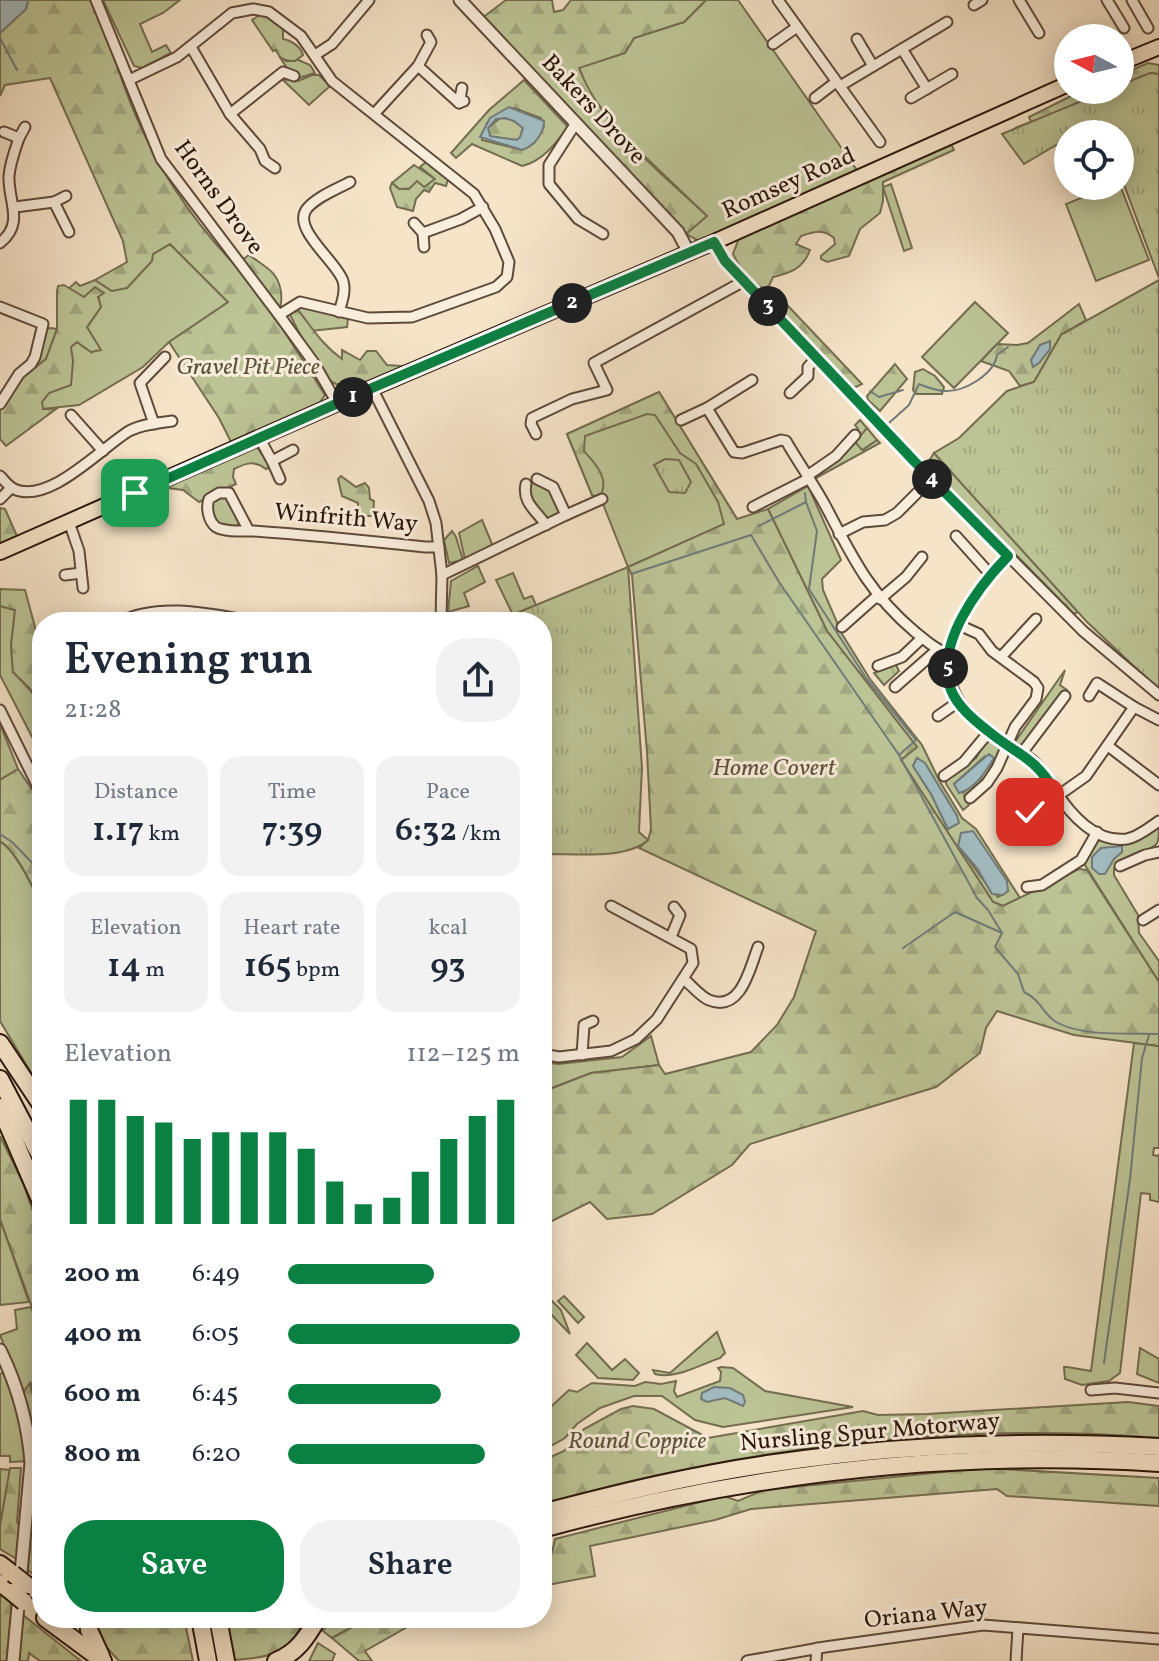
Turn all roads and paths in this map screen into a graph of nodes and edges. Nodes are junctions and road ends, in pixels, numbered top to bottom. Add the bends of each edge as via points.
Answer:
1 (96, 0) edge
2 (369, 0) edge
3 (460, 0) edge
4 (778, 0) edge
5 (1019, 0) edge
6 (1130, 0) edge
7 (1109, 4) edge
8 (265, 5) edge
9 (947, 22) dead end
10 (1122, 24) edge
11 (797, 27) junction
12 (1148, 28) dead end
13 (1039, 33) dead end
14 (432, 37) dead end
15 (857, 39) dead end
16 (773, 44) dead end
17 (191, 47) junction
18 (1159, 47) edge
19 (902, 49) junction
20 (315, 55) junction
21 (1134, 57) edge
22 (282, 60) dead end
23 (418, 66) junction
24 (873, 66) junction
25 (283, 72) junction
26 (952, 74) dead end
27 (294, 76) dead end
28 (129, 80) junction
29 (838, 84) junction
30 (462, 88) dead end
31 (927, 89) junction
32 (1054, 90) edge
33 (815, 98) dead end
34 (911, 98) dead end
35 (375, 113) junction
36 (230, 114) junction
37 (576, 123) junction
38 (25, 127) dead end
39 (4, 132) dead end
40 (19, 138) junction
41 (880, 142) dead end
42 (275, 168) dead end
43 (350, 182) dead end
44 (66, 196) dead end
45 (54, 202) junction
46 (15, 207) junction
47 (483, 207) junction
48 (599, 219) dead end
49 (414, 223) dead end
50 (69, 232) dead end
51 (423, 233) junction
52 (714, 242) junction
53 (0, 243) edge
54 (424, 247) dead end
55 (689, 253) junction
56 (744, 281) junction
57 (0, 307) edge
58 (339, 312) junction
59 (279, 315) junction
60 (589, 353) dead end
61 (165, 357) dead end
62 (817, 357) junction
63 (594, 363) junction
64 (752, 380) dead end
65 (372, 388) junction
66 (790, 393) dead end
67 (337, 403) junction
68 (0, 404) edge
69 (707, 408) junction
70 (71, 415) dead end
71 (681, 420) dead end
72 (172, 421) dead end
73 (154, 424) junction
74 (536, 434) dead end
75 (855, 435) dead end
76 (260, 439) junction
77 (293, 450) dead end
78 (103, 451) junction
79 (272, 461) junction
80 (0, 476) edge
81 (808, 477) junction
82 (280, 479) dead end
83 (537, 479) dead end
84 (526, 484) dead end
85 (11, 488) junction
86 (917, 493) dead end
87 (0, 499) edge
88 (602, 499) dead end
89 (753, 507) dead end
90 (566, 515) junction
91 (69, 522) junction
92 (546, 525) junction
93 (249, 531) junction
94 (839, 534) junction
95 (956, 536) dead end
96 (439, 547) junction
97 (0, 552) edge
98 (1008, 556) junction
99 (922, 557) dead end
100 (81, 573) junction
101 (65, 575) dead end
102 (442, 575) junction
103 (991, 575) junction
104 (83, 588) dead end
105 (879, 597) junction
106 (441, 612) edge
107 (1036, 619) dead end
108 (959, 625) junction
109 (842, 627) dead end
110 (922, 638) junction
111 (937, 650) junction
112 (950, 655) junction
113 (1001, 657) junction
114 (878, 666) dead end
115 (895, 687) dead end
116 (1159, 695) edge
117 (1065, 696) dead end
118 (1089, 696) dead end
119 (958, 702) junction
120 (1134, 707) junction
121 (0, 710) edge
122 (938, 716) dead end
123 (1159, 720) edge
124 (989, 732) junction
125 (1006, 745) junction
126 (1108, 746) junction
127 (1022, 753) junction
128 (32, 775) edge
129 (944, 776) dead end
130 (1159, 785) edge
131 (1057, 793) junction
132 (970, 798) dead end
133 (1159, 821) edge
134 (1011, 828) dead end
135 (1097, 832) junction
136 (1159, 852) edge
137 (1120, 866) dead end
138 (1027, 887) dead end
139 (611, 906) dead end
140 (1159, 910) edge
141 (681, 912) dead end
142 (1143, 920) dead end
143 (671, 937) junction
144 (758, 947) dead end
145 (744, 952) dead end
146 (754, 958) junction
147 (685, 980) junction
148 (584, 1022) dead end
149 (0, 1043) edge
150 (582, 1055) junction
151 (552, 1056) edge
152 (13, 1064) junction
153 (0, 1079) edge
154 (32, 1092) edge
155 (32, 1101) edge
156 (0, 1107) edge
157 (32, 1140) edge
158 (32, 1181) edge
159 (0, 1350) edge
160 (1091, 1390) dead end
161 (1159, 1393) edge
162 (1159, 1447) edge
163 (1159, 1463) edge
164 (552, 1511) edge
165 (552, 1527) edge
166 (13, 1583) edge
167 (32, 1590) edge
168 (32, 1604) edge
169 (59, 1628) edge
170 (90, 1628) edge
171 (202, 1628) edge
172 (220, 1628) edge
173 (312, 1628) edge
174 (1018, 1628) junction
175 (306, 1639) junction
176 (1159, 1639) edge
177 (817, 1648) junction
178 (13, 1661) edge
179 (104, 1661) edge
180 (208, 1661) edge
181 (226, 1661) edge
182 (276, 1661) edge
183 (296, 1661) edge
184 (747, 1661) edge
185 (816, 1661) edge
186 (1016, 1661) edge

1 - 28 street, Horns Drove
2 - 20 street
3 - 37 street, Bakers Drove
4 - 11 street
5 - 13 street
6 - 7 street
6 - 12 street
7 - 10 street
8 - 17 street via 232,13
8 - 20 street
9 - 19 street
11 - 16 street
11 - 29 street
14 - 23 street
15 - 24 street
17 - 28 street
17 - 36 street
18 - 21 main road
19 - 24 street
19 - 31 street
20 - 35 street via 332,81
22 - 25 street
23 - 30 street via 462,102
23 - 35 street
24 - 29 street
25 - 27 street
25 - 36 street
26 - 31 street
28 - 59 street, Horns Drove via 161,159
29 - 33 street
29 - 41 street
31 - 34 street
32 - 52 main road, Romsey Road
35 - 47 street via 460,181
36 - 42 street via 260,149 261,162
37 - 48 street via 549,165 547,178 578,219 599,232
37 - 55 street, Bakers Drove via 678,232
38 - 40 street
39 - 40 street
40 - 46 street via 9,176
43 - 58 street via 342,193 314,203 304,219 342,278
44 - 45 street
45 - 46 street
45 - 50 street
46 - 53 street via 12,230
47 - 51 street
47 - 58 street via 509,262 502,283 412,317
49 - 51 street
51 - 54 street
52 - 55 main road, Romsey Road
52 - 56 street
55 - 65 main road, Romsey Road
56 - 62 street
56 - 63 street
57 - 68 street via 48,325 31,364
58 - 59 street via 300,302
59 - 67 street, Horns Drove
60 - 63 street
61 - 73 street via 141,379
62 - 66 street via 808,376
62 - 98 street
63 - 74 street via 607,390 532,418
64 - 69 street
65 - 67 main road, Romsey Road
65 - 96 street via 429,501
67 - 76 main road, Romsey Road
69 - 71 street
69 - 81 street via 734,452 786,441
70 - 78 street
72 - 73 street
73 - 78 street via 130,431
75 - 81 street
76 - 79 street
76 - 91 main road, Romsey Road
77 - 79 street
78 - 85 street via 44,488
79 - 82 street
80 - 85 street
81 - 89 street
81 - 94 street
83 - 90 street via 553,487
84 - 92 street via 527,503
85 - 87 street
86 - 94 street via 885,520 863,522
88 - 90 street
90 - 92 street
91 - 97 main road, Romsey Road
91 - 100 street
92 - 102 street
93 - 93 street, Winfrith Way via 216,527 207,510 209,499 229,493
93 - 96 street, Winfrith Way
94 - 105 street
95 - 103 street
96 - 102 street
98 - 103 street
98 - 116 street via 1107,653
99 - 105 street
100 - 101 street
100 - 104 street
102 - 106 street
103 - 108 street
105 - 109 street
105 - 110 street
107 - 113 street
108 - 112 street
108 - 113 street via 979,634
110 - 111 street
110 - 114 street via 902,657
111 - 112 street
111 - 115 street
112 - 119 street via 948,678
113 - 125 street via 1038,688
117 - 127 street
118 - 120 street via 1097,683
119 - 122 street
119 - 124 street
120 - 123 street
120 - 126 street
121 - 128 street
124 - 125 street
124 - 129 street
125 - 127 street
125 - 132 street via 987,783
126 - 130 street
126 - 131 street via 1086,776
127 - 131 street
131 - 134 street
131 - 135 street
133 - 135 street via 1126,839
135 - 138 street via 1081,860 1042,885
136 - 137 street
139 - 143 street via 630,909
140 - 142 street
141 - 143 street
143 - 147 street via 691,949 693,963
144 - 146 street
145 - 146 street
146 - 147 street via 740,992 726,1002 709,1000
147 - 150 street via 636,1039 611,1051
148 - 150 street
149 - 152 highway
150 - 151 street
152 - 154 highway
152 - 155 highway
153 - 157 highway
156 - 158 highway
159 - 178 street via 22,1403 31,1463
160 - 161 street
162 - 164 highway, Nursling Spur Motorway via 1019,1443 829,1456 680,1479
163 - 165 highway, Nursling Spur Motorway via 1004,1458 816,1472 702,1491
166 - 167 highway
166 - 168 highway
169 - 179 highway
170 - 179 highway
171 - 180 highway
172 - 181 highway
173 - 175 highway
174 - 176 street, Oriana Way
174 - 177 street, Oriana Way via 983,1625
174 - 186 street
175 - 182 highway
175 - 183 highway
177 - 184 street, Oriana Way
177 - 185 street

